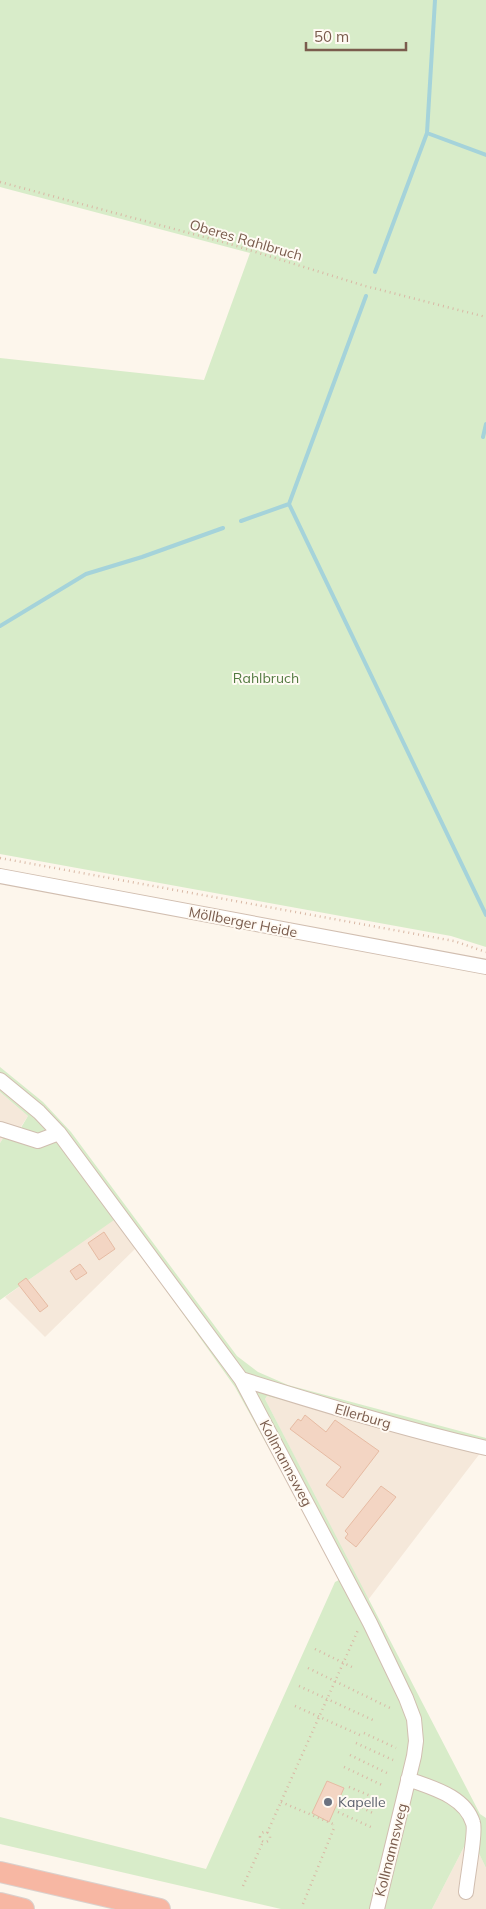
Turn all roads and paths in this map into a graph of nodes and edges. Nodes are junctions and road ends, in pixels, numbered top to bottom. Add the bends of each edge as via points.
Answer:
1 (0, 182) edge
2 (486, 318) edge
3 (0, 858) edge
4 (0, 876) edge
5 (486, 952) edge
6 (486, 967) edge
7 (0, 1080) edge
8 (0, 1129) edge
9 (59, 1133) junction
10 (241, 1379) junction
11 (486, 1448) edge
12 (370, 1623) junction
13 (315, 1649) dead end
14 (343, 1662) junction
15 (308, 1668) dead end
16 (354, 1668) dead end
17 (335, 1681) junction
18 (299, 1686) dead end
19 (327, 1699) junction
20 (296, 1706) dead end
21 (390, 1708) dead end
22 (319, 1716) junction
23 (375, 1721) dead end
24 (356, 1743) dead end
25 (396, 1748) dead end
26 (350, 1755) dead end
27 (393, 1760) dead end
28 (344, 1767) dead end
29 (389, 1774) dead end
30 (408, 1779) junction
31 (349, 1786) dead end
32 (384, 1786) dead end
33 (344, 1799) dead end
34 (378, 1799) dead end
35 (280, 1802) junction
36 (338, 1812) dead end
37 (374, 1814) dead end
38 (373, 1828) dead end
39 (267, 1833) junction
40 (263, 1842) junction
41 (0, 1872) edge
42 (244, 1886) dead end
43 (466, 1892) dead end
44 (0, 1904) edge
45 (303, 1904) dead end
46 (24, 1909) edge
47 (160, 1909) edge
48 (377, 1909) edge

1 - 2 path, Oberes Rahlbruch
3 - 5 path via 454,941
4 - 6 street, Möllberger Heide
7 - 9 street, Kollmannsweg
8 - 9 street via 38,1141
9 - 10 street, Kollmannsweg
10 - 11 street, Ellerburg
10 - 12 street, Kollmannsweg
12 - 14 path via 357,1630
12 - 30 street, Kollmannsweg via 414,1718 416,1741
13 - 14 path
14 - 16 path
14 - 17 path
15 - 17 path
17 - 19 path
17 - 21 path
18 - 19 path
19 - 22 path
19 - 23 path
20 - 22 path
22 - 25 path
22 - 35 path
24 - 27 path
26 - 29 path
28 - 32 path
30 - 43 street via 456,1800 469,1813 474,1824
30 - 48 street, Kollmannsweg
31 - 34 path
33 - 37 path
35 - 39 path
35 - 45 path via 333,1824 334,1828
36 - 38 path
39 - 40 path via 269,1840
39 - 40 path via 261,1834
40 - 42 path
41 - 47 highway
44 - 46 highway

